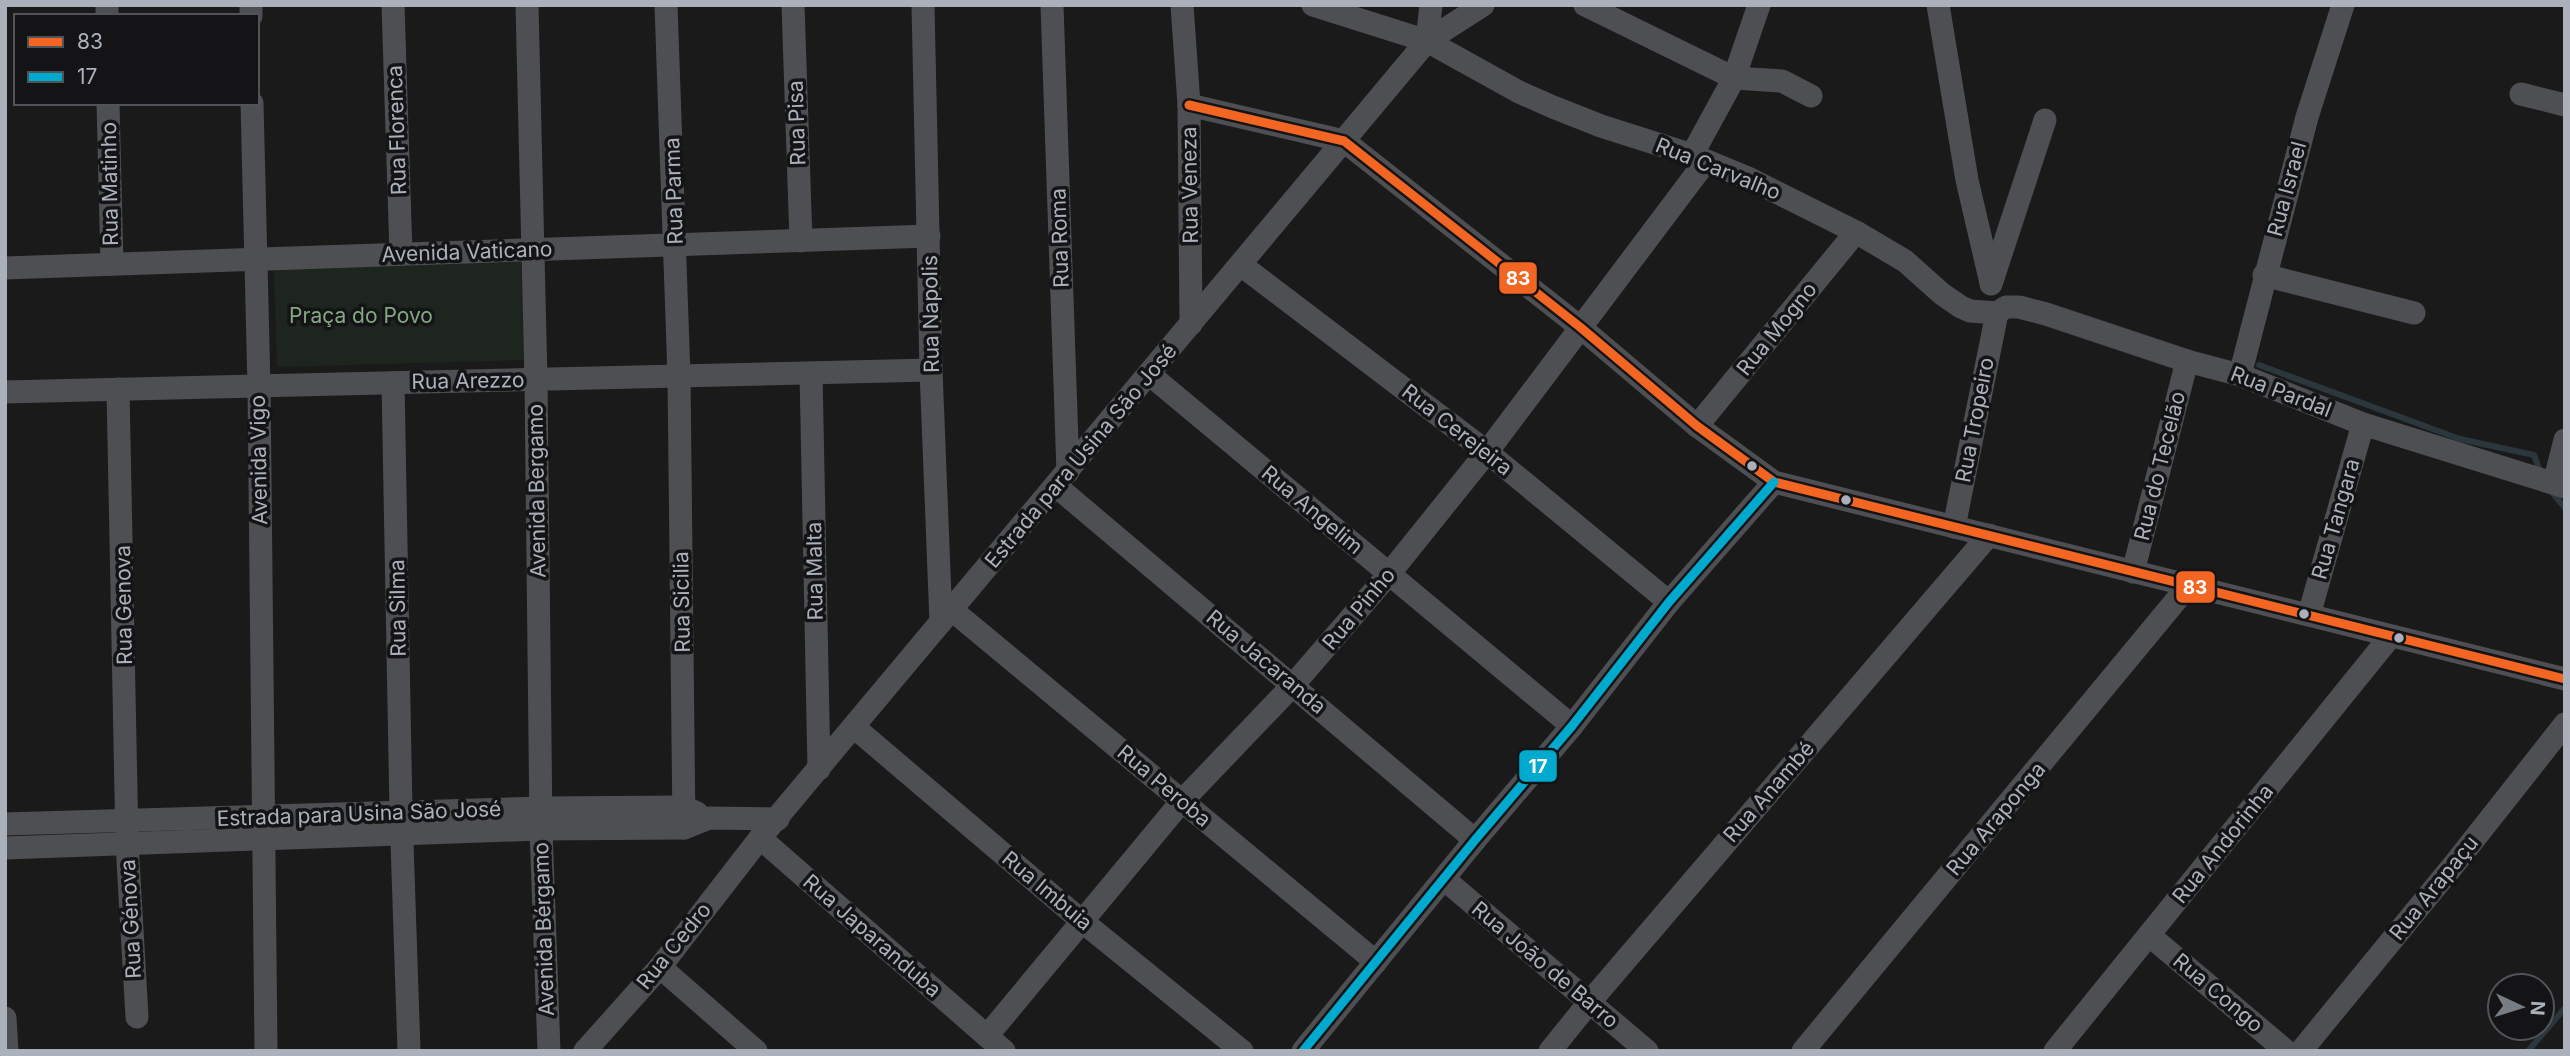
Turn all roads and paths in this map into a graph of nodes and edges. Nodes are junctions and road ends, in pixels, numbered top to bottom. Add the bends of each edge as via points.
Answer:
1 (393, 5) edge
2 (527, 5) edge
3 (666, 5) edge
4 (793, 5) edge
5 (923, 5) edge
6 (1052, 5) edge
7 (1182, 5) edge
8 (1313, 5) edge
9 (1431, 5) edge
10 (1483, 5) edge
11 (1585, 5) edge
12 (1759, 5) edge
13 (1938, 5) edge
14 (2343, 5) edge
15 (1427, 41) junction
16 (1734, 78) junction
17 (2521, 94) dead end
18 (1811, 96) dead end
19 (108, 105) edge
20 (252, 105) edge
21 (2565, 105) edge
22 (1189, 106) junction
23 (2045, 120) dead end
24 (1344, 141) junction
25 (1699, 158) junction
26 (1856, 232) junction
27 (929, 236) junction
28 (801, 240) junction
29 (676, 245) junction
30 (532, 250) junction
31 (401, 254) junction
32 (255, 260) junction
33 (112, 264) junction
34 (1241, 265) junction
35 (5, 268) edge
36 (2264, 275) junction
37 (1991, 283) junction
38 (2001, 310) junction
39 (2414, 313) dead end
40 (1191, 324) junction
41 (1580, 327) junction
42 (2187, 361) junction
43 (931, 370) junction
44 (811, 373) junction
45 (1149, 374) junction
46 (2239, 375) junction
47 (679, 376) junction
48 (536, 380) junction
49 (393, 383) junction
50 (259, 386) junction
51 (118, 389) junction
52 (5, 392) edge
53 (2363, 424) junction
54 (1698, 426) junction
55 (2565, 440) edge
56 (1488, 452) junction
57 (1062, 479) junction
58 (1774, 482) junction
59 (2559, 485) edge
60 (1954, 527) junction
61 (1989, 535) junction
62 (2133, 572) junction
63 (1389, 574) junction
64 (2188, 586) junction
65 (1669, 601) junction
66 (2309, 615) junction
67 (947, 617) junction
68 (2390, 636) junction
69 (2565, 679) edge
70 (1293, 685) junction
71 (2565, 724) edge
72 (1572, 726) junction
73 (854, 727) junction
74 (819, 769) junction
75 (1182, 801) junction
76 (684, 817) junction
77 (541, 818) junction
78 (778, 819) junction
79 (402, 823) junction
80 (5, 824) edge
81 (263, 828) junction
82 (127, 832) junction
83 (760, 838) junction
84 (1475, 840) junction
85 (5, 848) edge
86 (1444, 879) junction
87 (1083, 922) junction
88 (2149, 935) junction
89 (1376, 962) junction
90 (660, 967) junction
91 (1588, 1003) junction
92 (137, 1017) dead end
93 (5, 1018) edge
94 (996, 1043) edge
95 (7, 1051) edge
96 (266, 1051) edge
97 (409, 1051) edge
98 (549, 1051) edge
99 (585, 1051) edge
100 (756, 1051) edge
101 (1242, 1051) edge
102 (1303, 1051) edge
103 (1550, 1051) edge
104 (1647, 1051) edge
105 (1803, 1051) edge
106 (2055, 1051) edge
107 (2286, 1051) edge
108 (2301, 1051) edge

1 - 31 street, Rua Florenca
2 - 30 street, Avenida Bergamo
3 - 29 street, Rua Parma
4 - 28 street, Rua Pisa
5 - 27 street, Rua Napolis
6 - 57 street, Rua Roma
7 - 22 street, Rua Veneza
8 - 15 street, Rua Carvalho
9 - 15 street
10 - 15 street, Estrada para Usina São José
11 - 16 street
12 - 16 street, Rua Pinho
13 - 37 street via 1967,180
14 - 36 street, Rua Israel via 2306,117
15 - 24 street, Estrada para Usina São José
15 - 25 street, Rua Carvalho via 1553,107
16 - 18 street via 1782,81
16 - 25 street, Rua Pinho
17 - 21 street
19 - 33 street, Rua Matinho
20 - 32 street, Avenida Vigo
22 - 24 street
22 - 40 street, Rua Veneza
23 - 37 street
24 - 34 street, Estrada para Usina São José
24 - 41 street
25 - 26 street, Rua Carvalho
25 - 41 street, Rua Pinho
26 - 38 street, Rua Carvalho via 1905,261 1961,307
26 - 54 street, Rua Mogno
27 - 28 street, Avenida Vaticano
27 - 43 street, Rua Napolis
28 - 29 street, Avenida Vaticano
29 - 30 street, Avenida Vaticano
29 - 47 street, Rua Parma
30 - 31 street, Avenida Vaticano
30 - 48 street, Avenida Bergamo
31 - 32 street, Avenida Vaticano
32 - 33 street, Avenida Vaticano
32 - 50 street, Avenida Vigo
33 - 35 street, Avenida Vaticano
34 - 40 street, Estrada para Usina São José
34 - 56 street, Rua Cerejeira
36 - 39 street
36 - 46 street, Rua Israel
37 - 38 street
38 - 42 street, Rua Pardal via 2019,306
38 - 60 street, Rua Tropeiro
40 - 45 street, Estrada para Usina São José
41 - 54 street
41 - 56 street, Rua Pinho
42 - 46 street, Rua Pardal
42 - 62 street, Rua do Tecelão
43 - 44 street, Rua Arezzo
43 - 67 street, Rua Napolis
44 - 47 street, Rua Arezzo
44 - 74 street, Rua Malta
45 - 57 street, Estrada para Usina São José
45 - 63 street, Rua Angelim
46 - 53 street, Rua Pardal
47 - 48 street, Rua Arezzo
47 - 76 street, Rua Sicilia
48 - 49 street, Rua Arezzo
48 - 77 street, Avenida Bergamo
49 - 50 street, Rua Arezzo
49 - 79 street, Rua Silma
50 - 51 street, Rua Arezzo
50 - 81 street, Avenida Vigo
51 - 52 street, Rua Arezzo
51 - 82 street, Rua Genova
53 - 59 street, Rua Pardal
53 - 66 street, Rua Tangara
54 - 58 street
55 - 59 street
56 - 63 street, Rua Pinho
56 - 65 street, Rua Cerejeira
57 - 67 street, Estrada para Usina São José
57 - 70 street, Rua Jacaranda
58 - 60 street
58 - 65 street
60 - 61 street
61 - 62 street
61 - 91 street, Rua Anambé
62 - 64 street
63 - 70 street, Rua Pinho
63 - 72 street, Rua Angelim
64 - 66 street
64 - 105 street, Rua Araponga
65 - 72 street
66 - 68 street
67 - 73 street, Estrada para Usina São José
67 - 75 street, Rua Peroba
68 - 69 street
68 - 88 street, Rua Andorinha
70 - 75 street, Rua Pinho
70 - 84 street, Rua Jacaranda
71 - 108 street, Rua Arapaçu
72 - 84 street
73 - 74 street, Estrada para Usina São José
73 - 87 street, Rua Imbuia
74 - 78 street, Estrada para Usina São José
75 - 87 street, Rua Pinho
75 - 89 street, Rua Peroba
76 - 77 street, Estrada para Usina São José
76 - 78 street, Estrada para Usina São José
77 - 79 street, Estrada para Usina São José
77 - 98 street, Avenida Bérgamo
78 - 83 street
79 - 81 street, Estrada para Usina São José
79 - 97 street, Rua Silma
80 - 82 street, Estrada para Usina São José
81 - 82 street, Estrada para Usina São José
81 - 96 street, Avenida Vigo
82 - 85 street, Estrada para Usina São José
82 - 92 street, Rua Génova
83 - 90 street, Rua Cedro
83 - 94 street, Rua Japaranduba
84 - 86 street
86 - 89 street
86 - 91 street, Rua João de Barro
87 - 94 street, Rua Pinho
87 - 101 street, Rua Imbuia
88 - 106 street, Rua Andorinha
88 - 107 street, Rua Congo
89 - 102 street
90 - 99 street, Rua Cedro
90 - 100 street
91 - 103 street, Rua Anambé
91 - 104 street, Rua João de Barro
93 - 95 street

